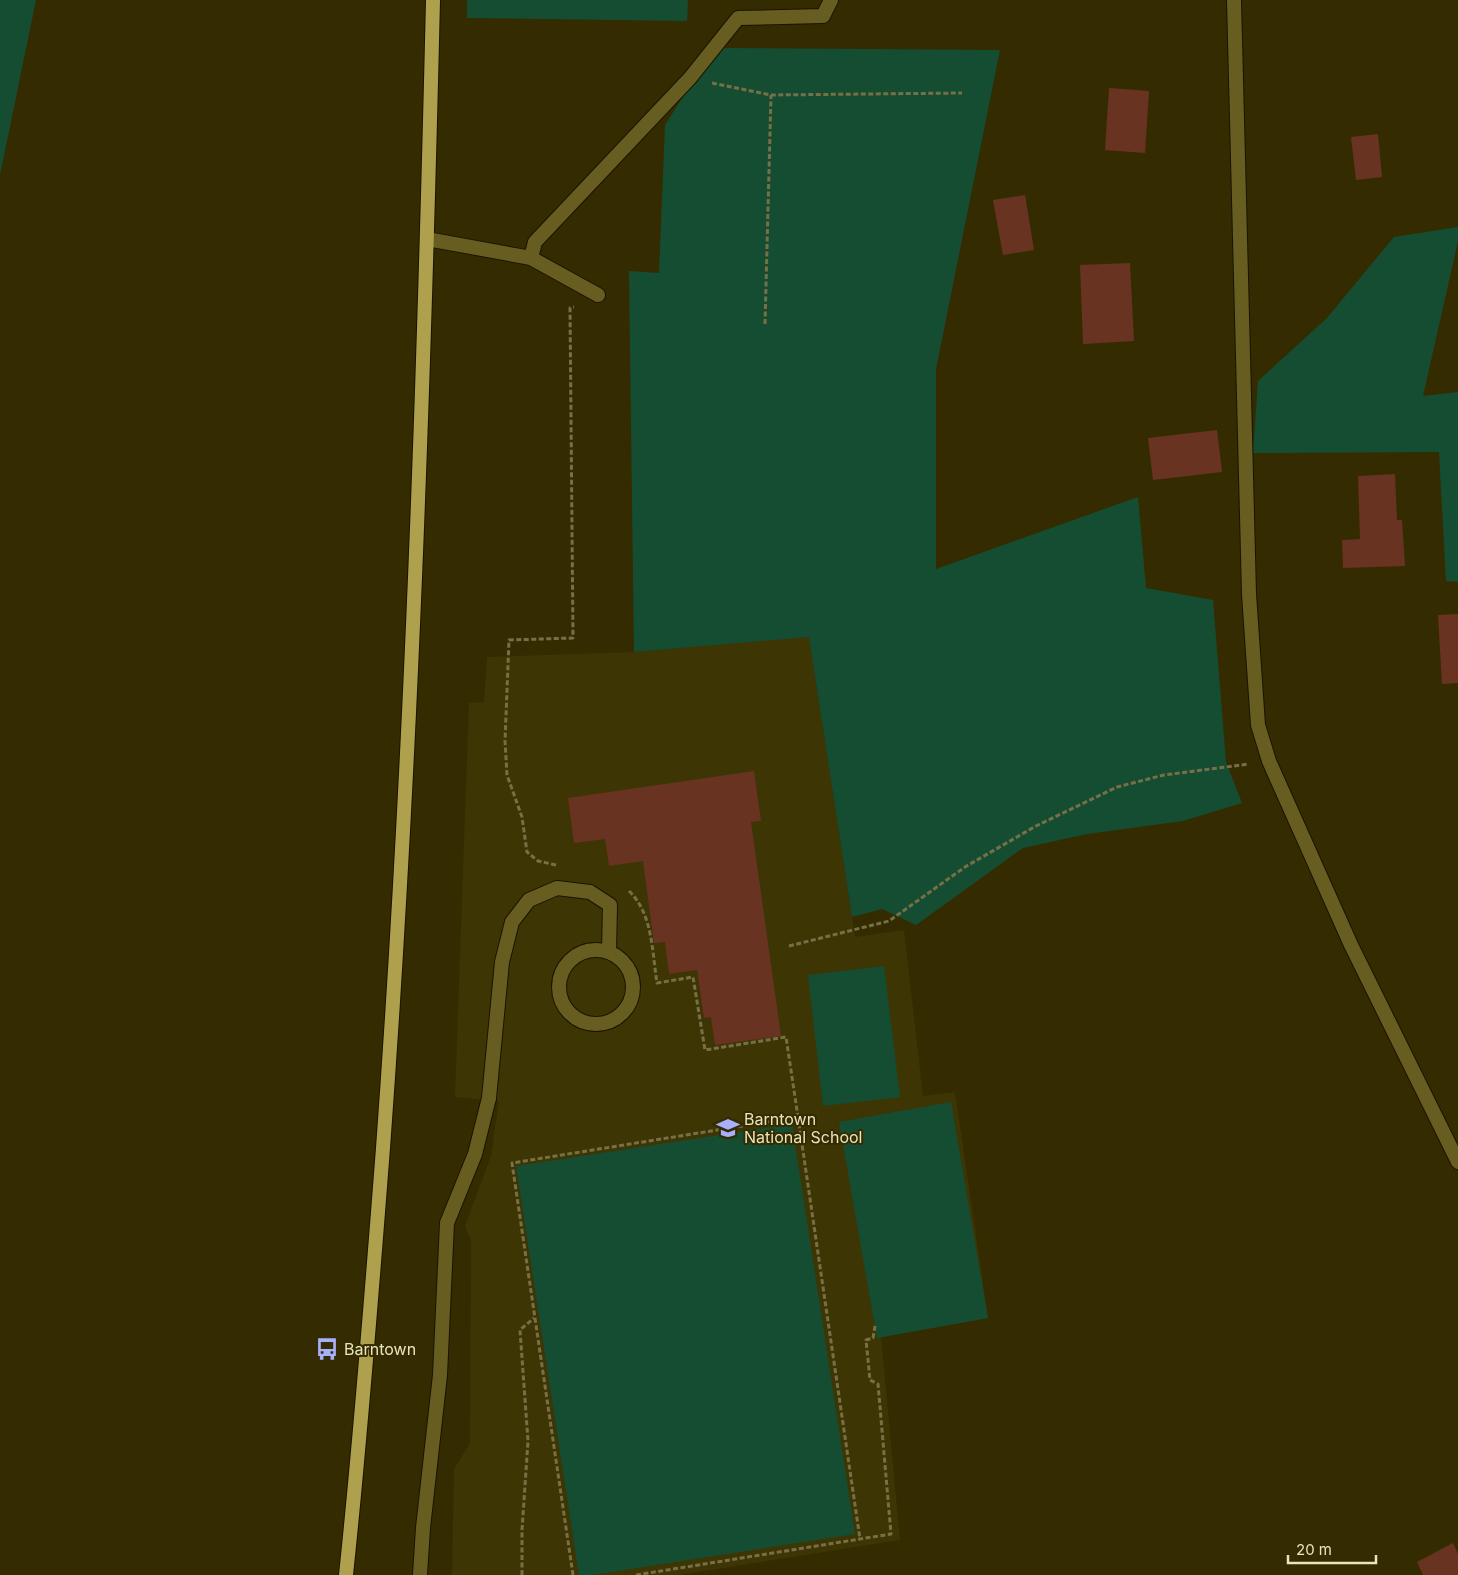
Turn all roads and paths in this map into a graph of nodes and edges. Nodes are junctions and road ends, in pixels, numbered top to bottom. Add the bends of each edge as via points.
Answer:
1 (433, 0) edge
2 (831, 0) edge
3 (1234, 0) edge
4 (690, 78) junction
5 (962, 93) dead end
6 (771, 94) junction
7 (427, 239) junction
8 (531, 258) junction
9 (598, 295) joint
10 (765, 324) dead end
11 (1269, 761) junction
12 (562, 866) dead end
13 (610, 905) junction
14 (789, 946) dead end
15 (609, 951) junction
16 (798, 1117) junction
17 (1458, 1162) edge
18 (535, 1318) junction
19 (875, 1326) dead end
20 (860, 1539) junction
21 (346, 1575) edge
22 (420, 1575) edge
23 (522, 1575) edge
24 (573, 1575) edge
25 (636, 1575) edge

1 - 7 highway
2 - 4 street via 823,16 738,18
3 - 11 street via 1249,594 1258,726
4 - 6 path
4 - 8 street via 535,242
5 - 6 path
6 - 10 path
7 - 8 street
7 - 21 highway via 417,562 393,1008 358,1463
8 - 9 street
9 - 12 path via 570,308 574,638 509,640 505,741 507,776 522,817 527,852 538,861
11 - 14 path via 1164,775 1117,787 1036,826 966,867 889,921
11 - 17 street via 1351,945
13 - 15 street
13 - 16 path via 622,885 636,898 646,915 656,983 693,977 704,1050 786,1038
13 - 22 street via 590,892 556,888 529,900 512,922 502,962 489,1098 475,1154 447,1223 440,1375
15 - 15 street via 619,957 629,971 634,988 631,999 626,1010 616,1018 604,1023 580,1021 569,1014 562,1003 558,991 559,978 572,957 596,949
16 - 18 path via 512,1163
16 - 20 path
18 - 23 path via 520,1330 528,1441
18 - 24 path
19 - 20 path via 873,1338 866,1340 870,1380 878,1384 891,1534
20 - 25 path

